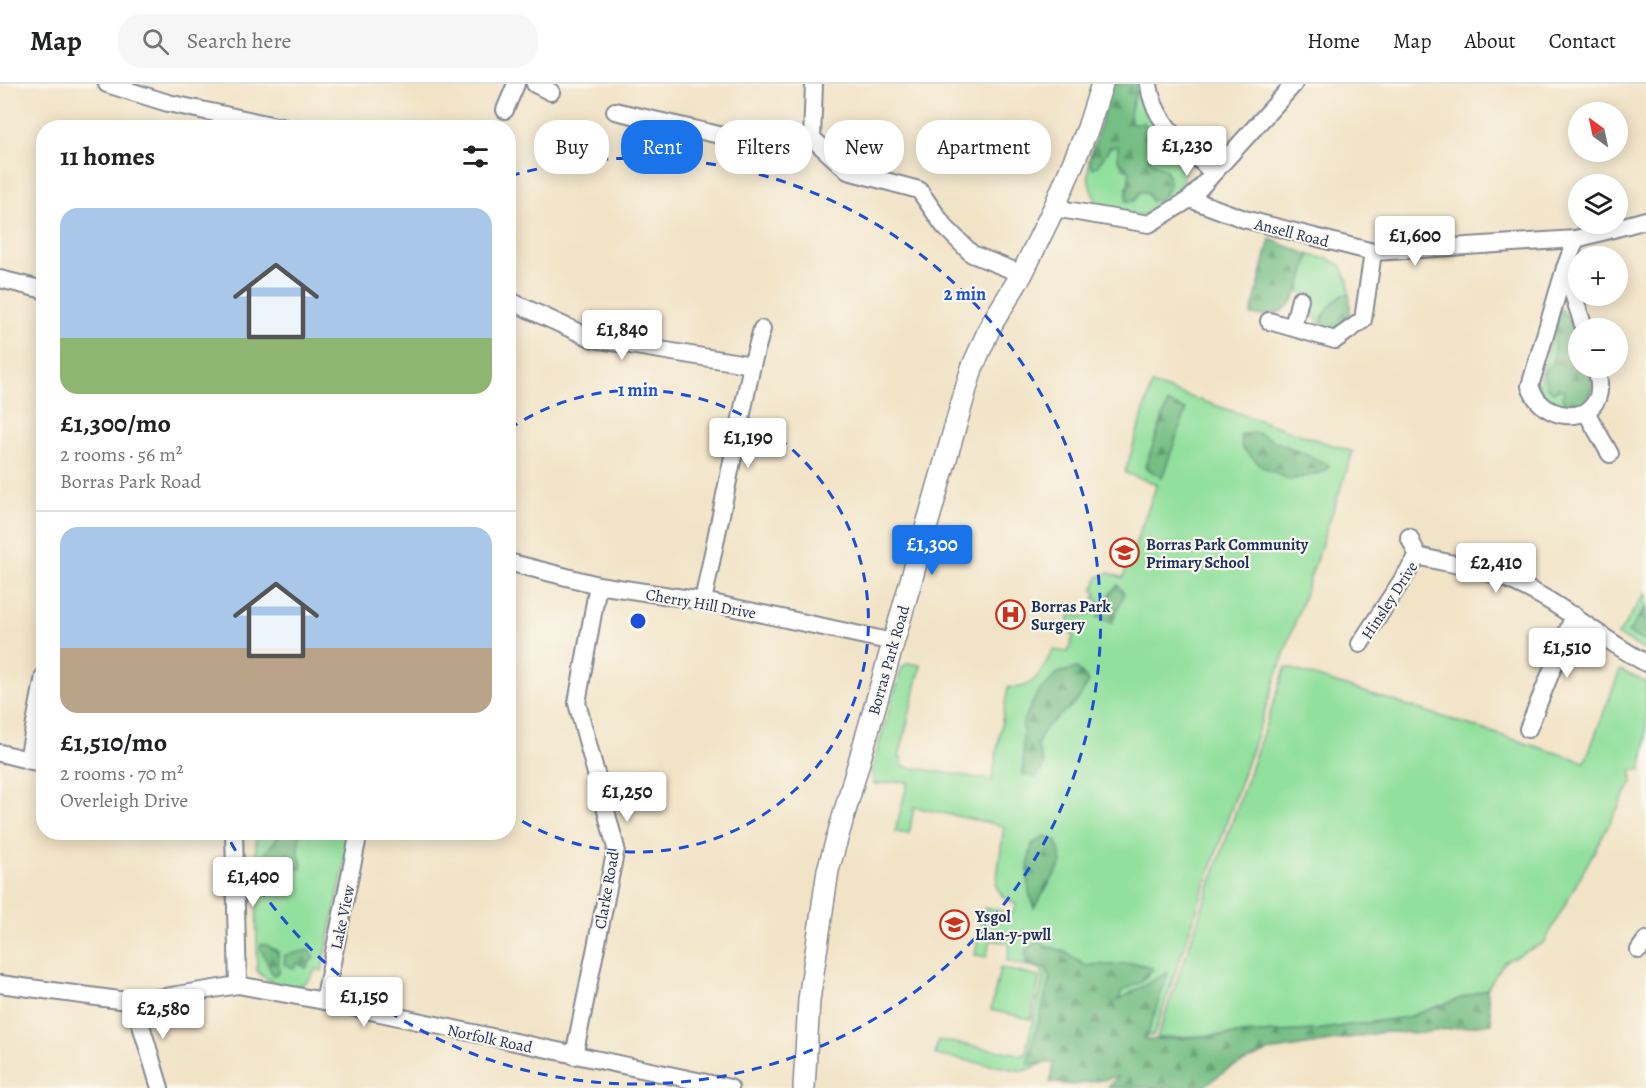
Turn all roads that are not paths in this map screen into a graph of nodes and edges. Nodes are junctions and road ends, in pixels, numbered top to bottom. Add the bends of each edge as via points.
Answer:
1 (107, 84) edge
2 (516, 84) edge
3 (535, 84) edge
4 (814, 84) edge
5 (1102, 84) edge
6 (1149, 84) edge
7 (1294, 84) edge
8 (551, 92) dead end
9 (505, 110) dead end
10 (615, 111) dead end
11 (246, 120) edge
12 (715, 134) edge
13 (812, 138) joint
14 (1214, 172) junction
15 (1190, 199) junction
16 (1054, 208) junction
17 (1646, 220) edge
18 (1576, 239) junction
19 (1373, 252) junction
20 (1565, 268) junction
21 (1022, 274) junction
22 (0, 279) edge
23 (36, 288) edge
24 (1300, 299) dead end
25 (516, 304) edge
26 (1581, 318) edge
27 (1269, 321) dead end
28 (1293, 327) junction
29 (762, 328) dead end
30 (752, 365) junction
31 (1597, 378) edge
32 (1586, 412) junction
33 (1610, 454) dead end
34 (1409, 537) dead end
35 (1418, 556) junction
36 (516, 564) edge
37 (598, 585) junction
38 (703, 601) junction
39 (1574, 615) junction
40 (893, 642) junction
41 (1360, 644) dead end
42 (1646, 663) edge
43 (1528, 729) dead end
44 (0, 753) edge
45 (36, 762) edge
46 (234, 840) edge
47 (357, 840) edge
48 (0, 984) edge
49 (238, 985) junction
50 (324, 1001) junction
51 (134, 1002) junction
52 (574, 1056) junction
53 (160, 1088) edge
54 (730, 1088) edge
55 (804, 1088) edge

1 - 11 street via 168,104
2 - 9 street
3 - 8 street
4 - 13 street
5 - 16 street, Borras Park Road
6 - 14 street via 1150,99 1171,132
7 - 14 street
10 - 12 street
13 - 21 street via 848,171 919,190 944,226 972,254
14 - 15 street
15 - 16 street via 1149,224
15 - 19 street, Ansell Road via 1244,219
16 - 21 street, Borras Park Road
17 - 18 street, Ansell Road
18 - 19 street, Ansell Road
18 - 20 street
19 - 28 street via 1363,320 1335,340
20 - 26 street
20 - 32 street via 1530,386 1539,403 1562,416
21 - 40 street, Borras Park Road via 991,325 972,368
22 - 23 street
24 - 28 street
25 - 30 street via 593,339
27 - 28 street
29 - 30 street
30 - 38 street
31 - 32 street via 1600,396
32 - 33 street
34 - 35 street, Hinsley Drive
35 - 39 street, Hinsley Drive via 1499,576
35 - 41 street, Hinsley Drive
36 - 37 street, Cherry Hill Drive
37 - 38 street, Cherry Hill Drive
37 - 52 street, Clarke Road via 577,703 615,848
38 - 40 street, Cherry Hill Drive
39 - 42 street, Hinsley Drive via 1609,643
39 - 43 street
40 - 55 street, Borras Park Road via 828,870 809,1000
44 - 45 street
46 - 49 street
47 - 50 street, Lake View
48 - 51 street, Norfolk Road
49 - 50 street, Norfolk Road
49 - 51 street, Norfolk Road
50 - 52 street, Norfolk Road
51 - 53 street
52 - 54 street, Norfolk Road

